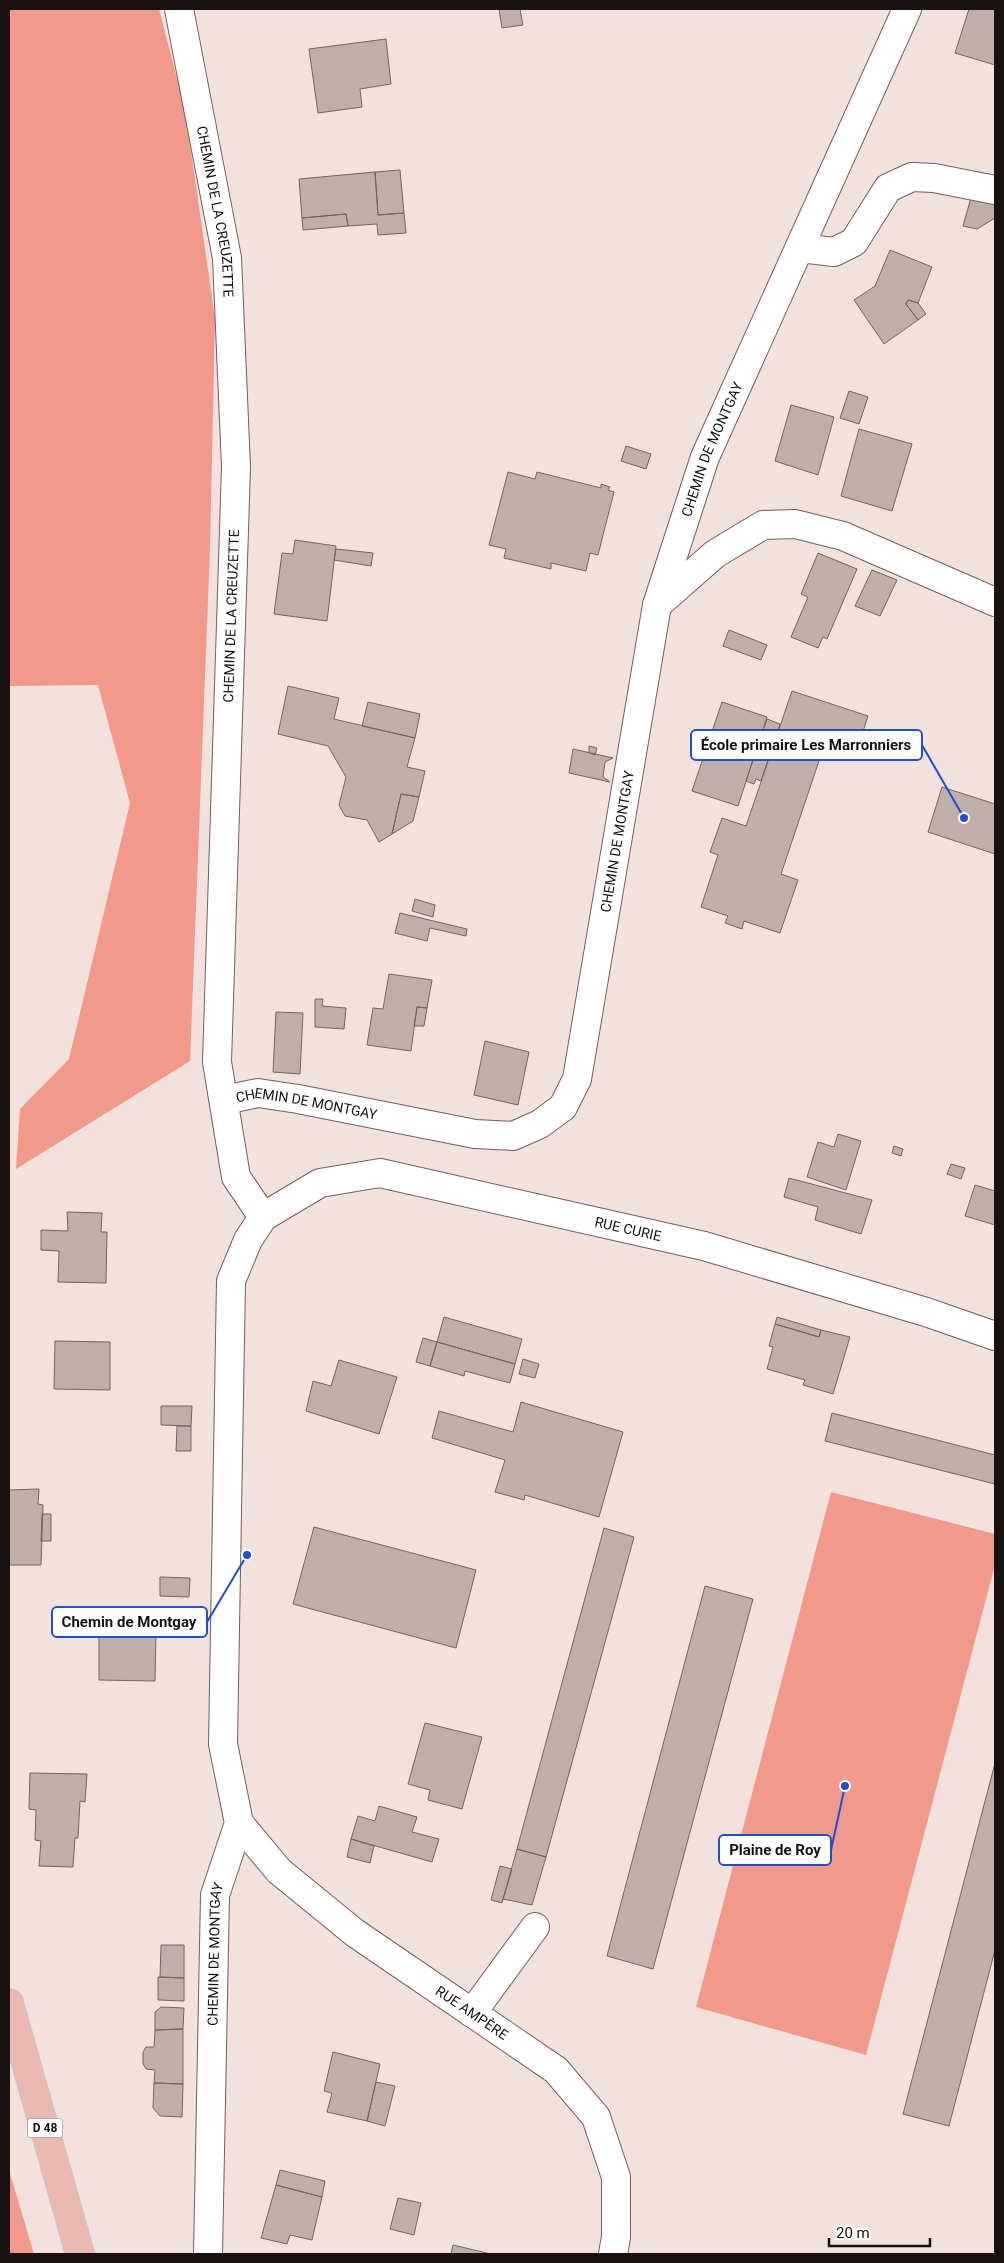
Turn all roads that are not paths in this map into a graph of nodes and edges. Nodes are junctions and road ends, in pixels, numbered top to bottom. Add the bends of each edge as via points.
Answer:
1 (179, 9) edge
2 (907, 9) edge
3 (995, 190) edge
4 (800, 248) junction
5 (995, 602) edge
6 (657, 604) junction
7 (224, 1100) junction
8 (263, 1217) junction
9 (995, 1336) edge
10 (239, 1823) junction
11 (535, 1927) dead end
12 (9, 2003) edge
13 (472, 2013) junction
14 (80, 2254) edge
15 (208, 2254) edge
16 (613, 2254) edge

1 - 7 street, CHEMIN DE LA CREUZETTE via 227,258 236,467 217,1062
2 - 4 street, CHEMIN DE MONTGAY
3 - 4 street via 912,177 888,188 854,242 834,252
4 - 6 street, CHEMIN DE MONTGAY via 705,457
5 - 6 street via 843,536 795,524 762,525 715,554
6 - 7 street, CHEMIN DE MONTGAY via 577,1079 562,1107 540,1124 513,1136 475,1134 258,1093
7 - 8 street, CHEMIN DE LA CREUZETTE via 236,1177
8 - 9 street, RUE CURIE via 320,1184 380,1173 704,1246 926,1312
8 - 10 street, CHEMIN DE MONTGAY via 248,1240 231,1281 223,1744
10 - 13 street, RUE AMPÈRE via 279,1871 355,1933
10 - 15 street, CHEMIN DE MONTGAY via 215,1895
11 - 13 street
12 - 14 main road, D 48
13 - 16 street, RUE AMPÈRE via 556,2070 596,2117 616,2178

